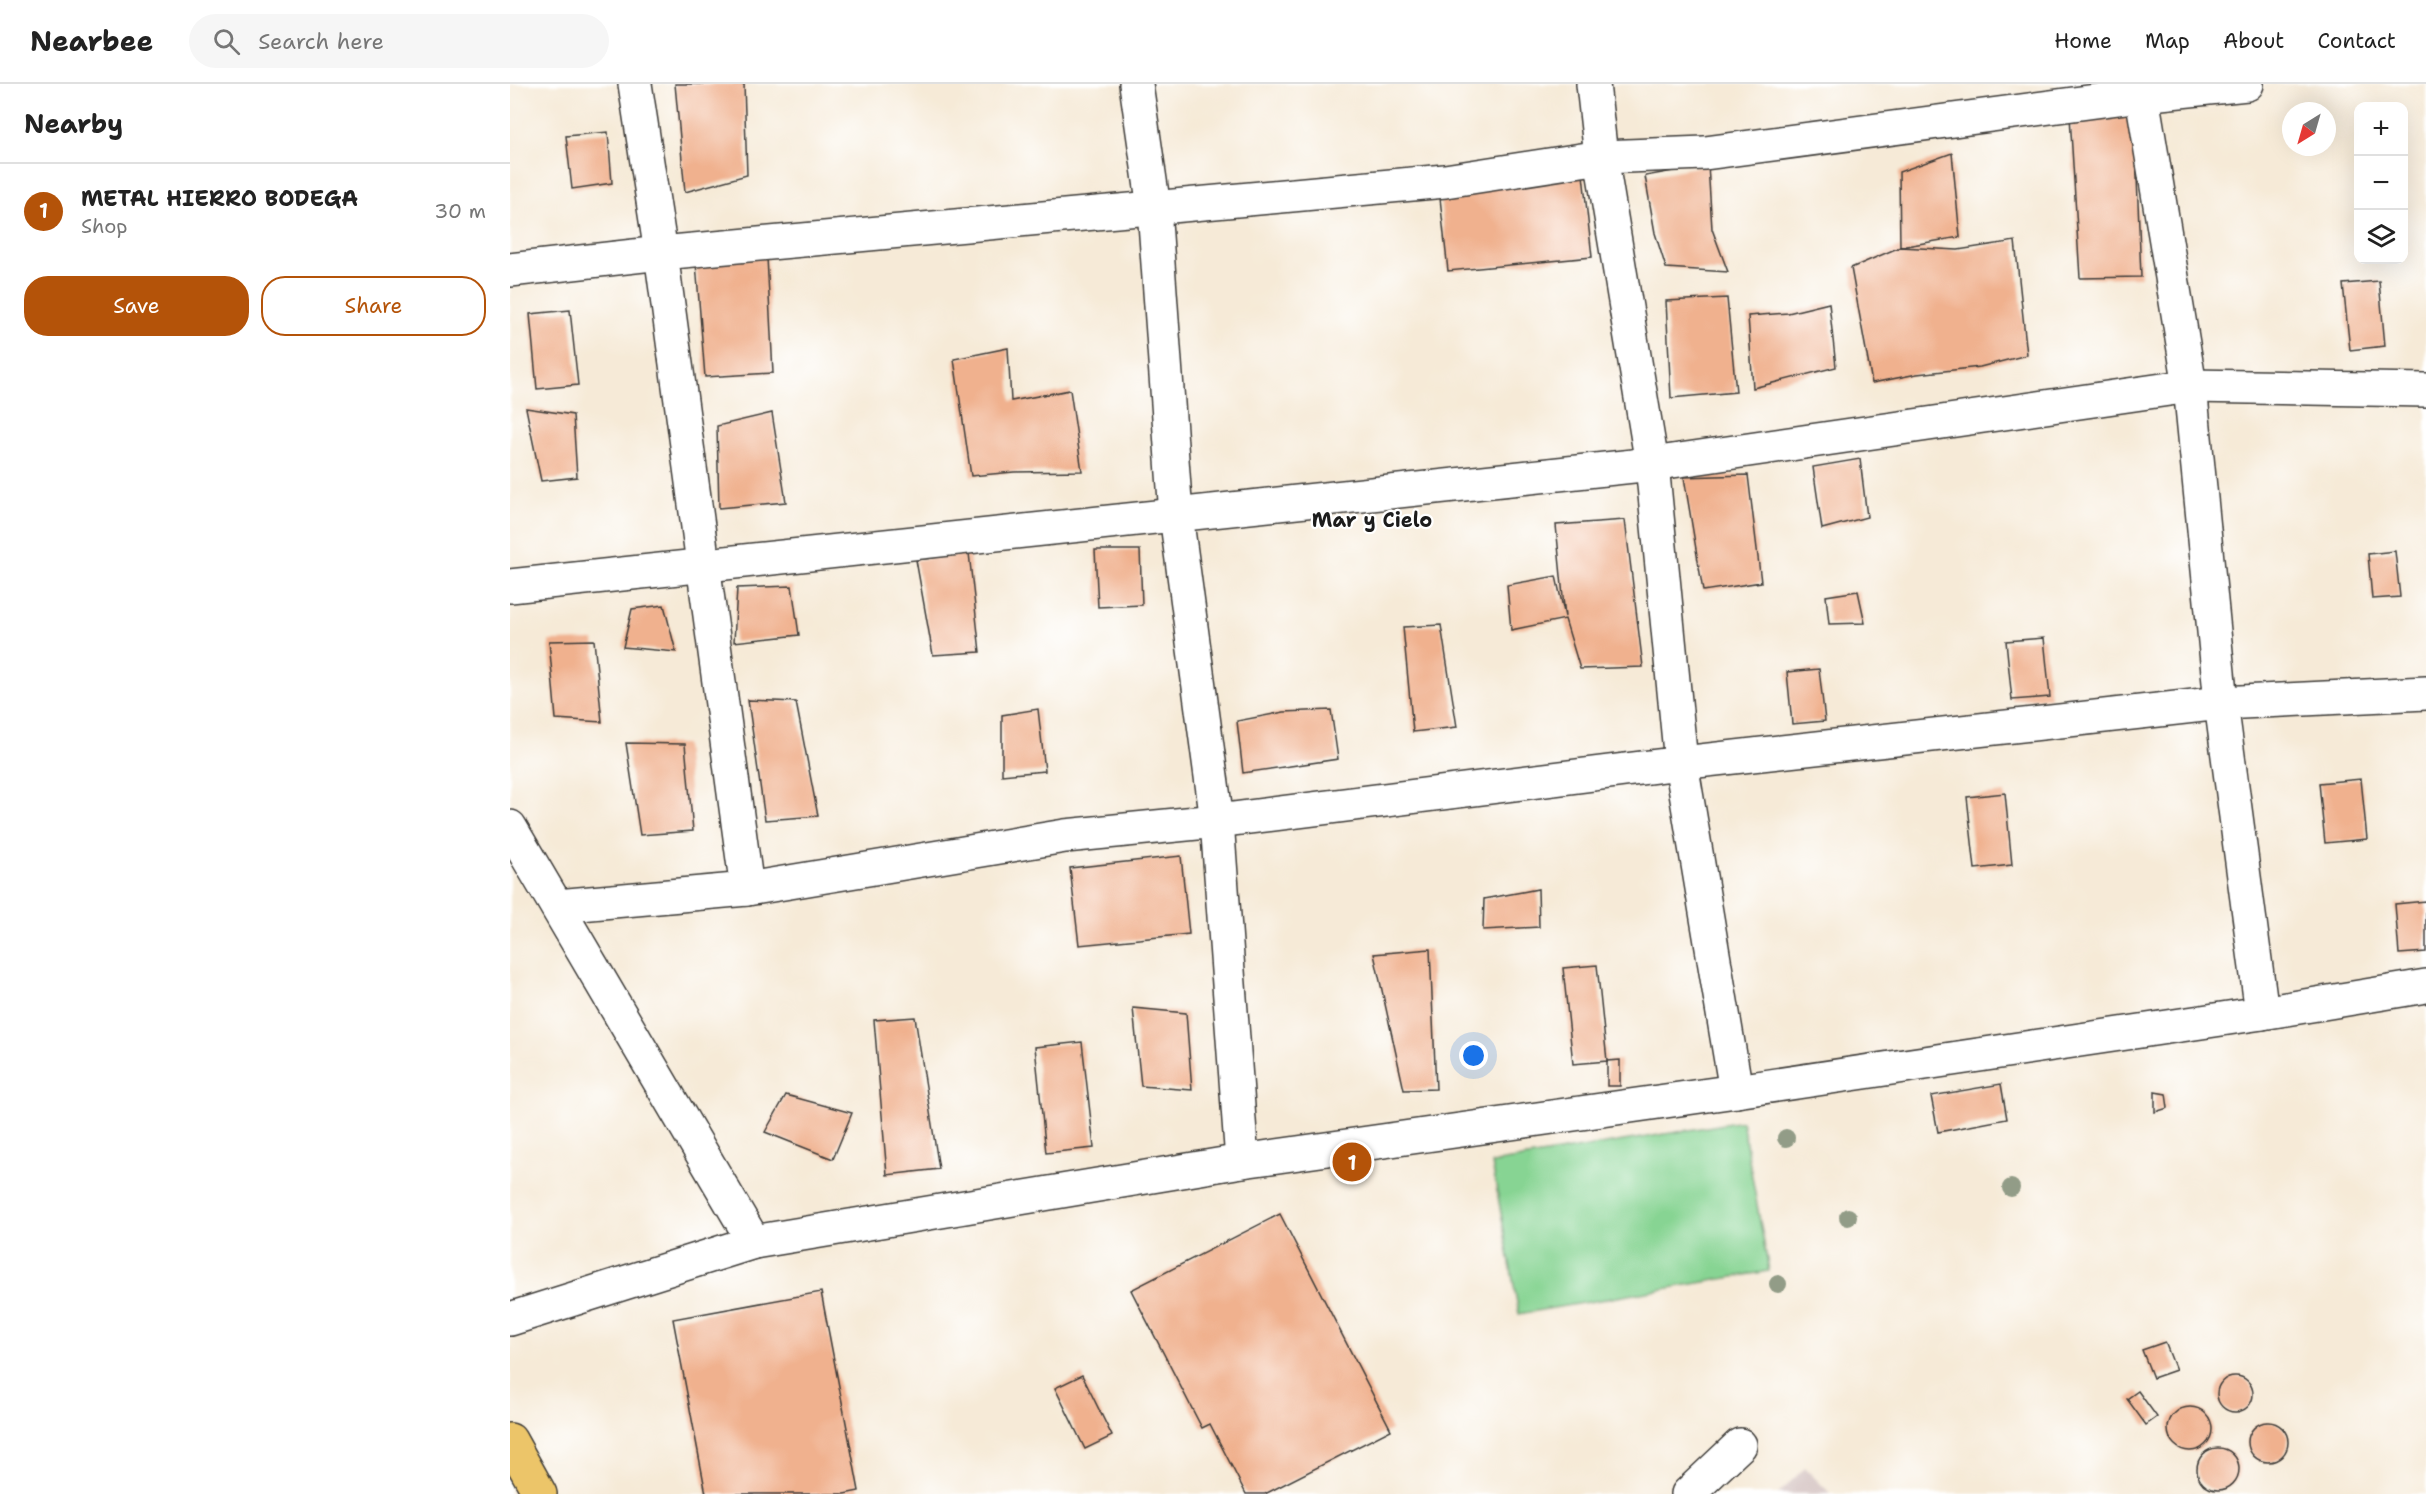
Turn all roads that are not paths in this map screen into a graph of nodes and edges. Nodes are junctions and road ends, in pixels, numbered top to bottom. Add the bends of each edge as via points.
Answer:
1 (635, 84) edge
2 (1136, 84) edge
3 (1593, 84) edge
4 (2247, 84) edge
5 (2141, 90) edge
6 (1600, 157) junction
7 (1154, 208) junction
8 (661, 253) junction
9 (510, 270) edge
10 (2190, 386) junction
11 (2426, 390) edge
12 (1652, 464) junction
13 (1176, 515) junction
14 (703, 565) junction
15 (510, 586) edge
16 (2426, 693) edge
17 (2221, 703) junction
18 (1681, 763) junction
19 (1217, 820) junction
20 (510, 827) edge
21 (747, 889) junction
22 (557, 906) junction
23 (2426, 986) edge
24 (2262, 1013) junction
25 (1736, 1091) junction
26 (1242, 1161) junction
27 (754, 1242) junction
28 (510, 1319) edge
29 (510, 1440) edge
30 (1740, 1445) dead end
31 (540, 1494) edge
32 (1688, 1494) edge

1 - 8 street
2 - 7 street
3 - 6 street
4 - 5 street
5 - 6 street via 1705,153
5 - 10 street
6 - 7 street via 1445,181
6 - 12 street
7 - 8 street
7 - 13 street
8 - 9 street
8 - 14 street
10 - 11 street
10 - 12 street
10 - 17 street
12 - 13 street
12 - 18 street
13 - 14 street
13 - 19 street
14 - 15 street
14 - 21 street
16 - 17 street
17 - 18 street
17 - 24 street
18 - 19 street
18 - 25 street
19 - 21 street via 1065,836
19 - 26 street
20 - 22 street
21 - 22 street
22 - 27 street
23 - 24 street
24 - 25 street
25 - 26 street
26 - 27 street
27 - 28 street
29 - 31 main road
30 - 32 street

